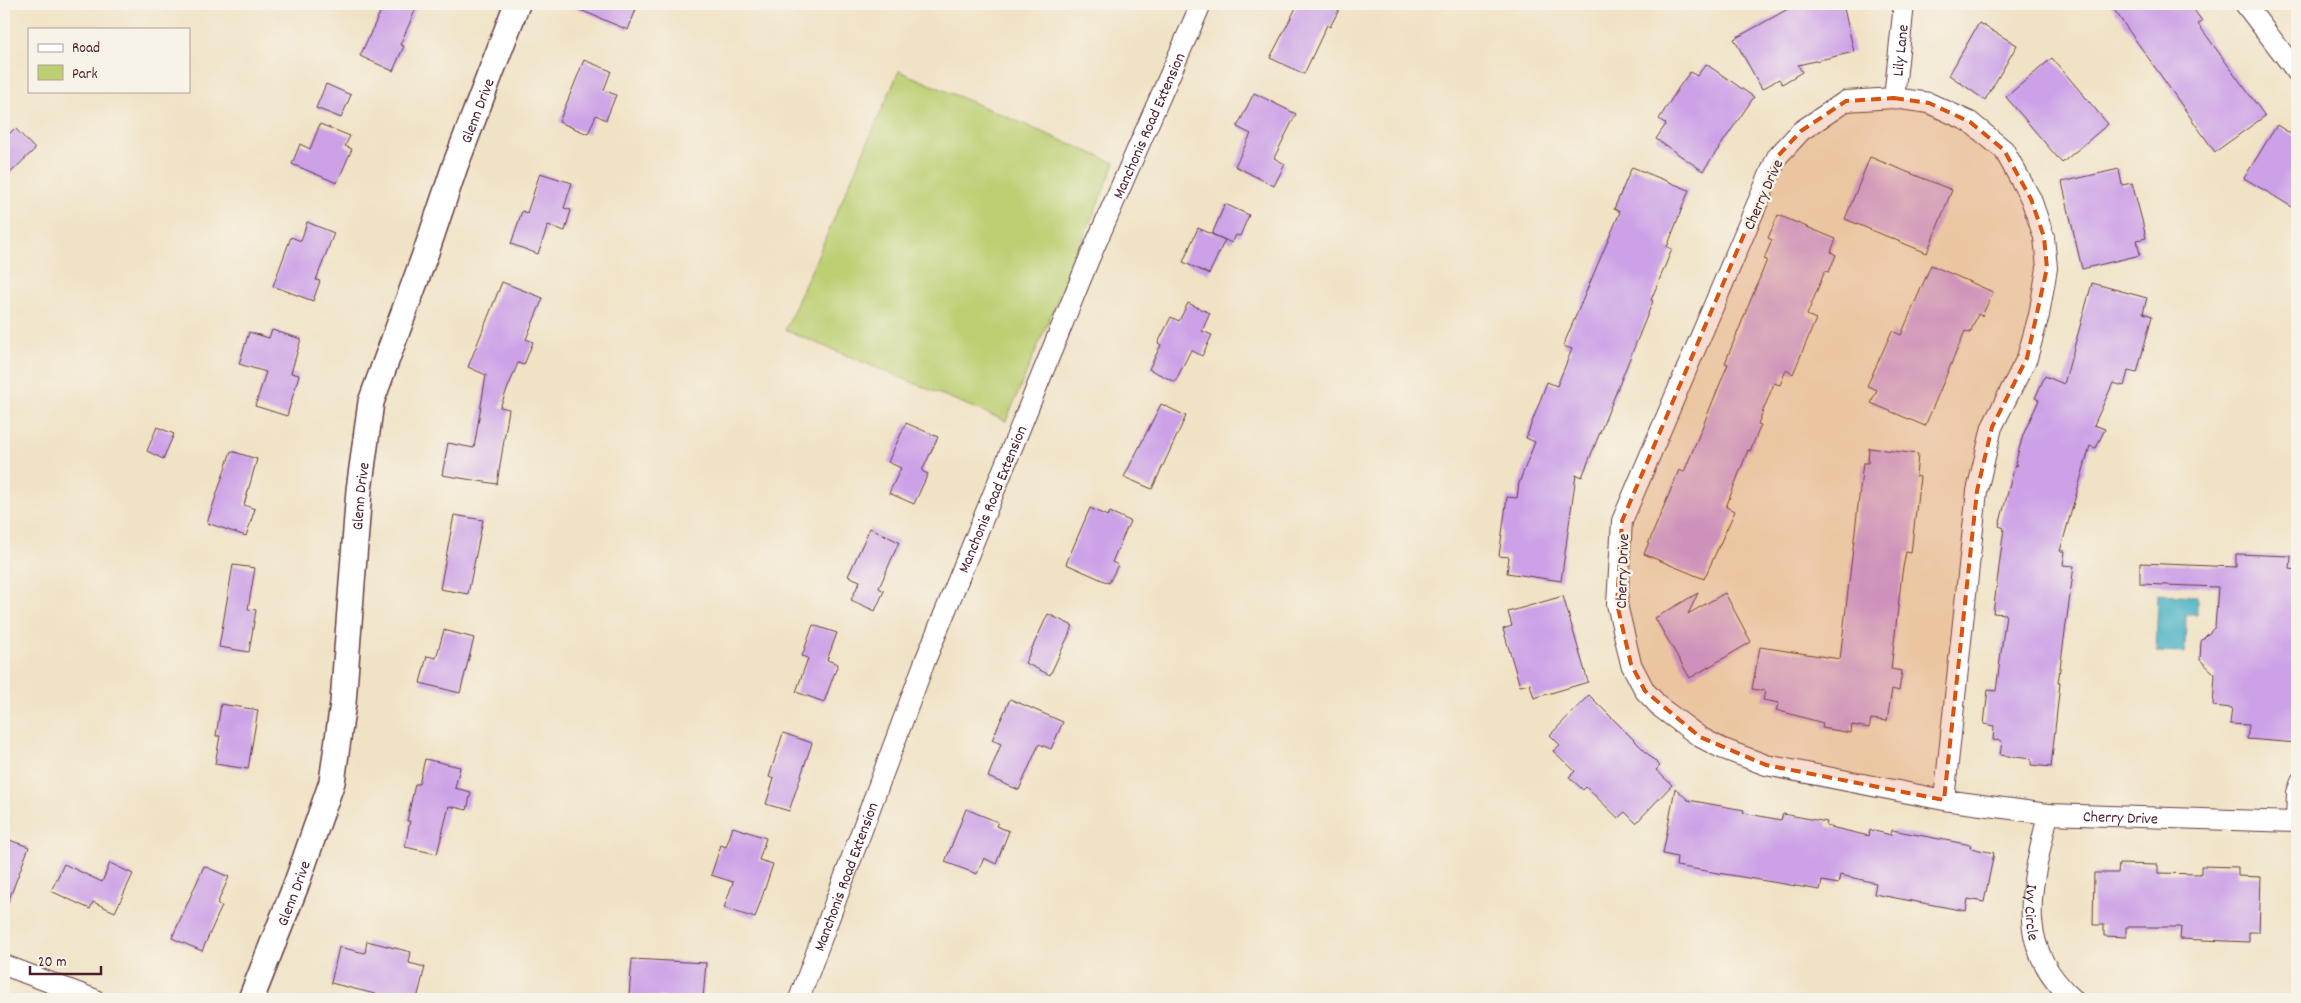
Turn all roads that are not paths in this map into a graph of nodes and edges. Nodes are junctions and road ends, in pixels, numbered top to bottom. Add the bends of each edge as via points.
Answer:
1 (517, 4) edge
2 (1201, 4) edge
3 (1904, 4) edge
4 (2245, 4) edge
5 (2297, 72) edge
6 (1894, 98) junction
7 (2297, 778) edge
8 (1944, 800) junction
9 (2048, 814) junction
10 (2294, 822) edge
11 (4, 965) edge
12 (94, 999) edge
13 (250, 999) edge
14 (799, 999) edge
15 (2073, 999) edge

1 - 13 street, Glenn Drive via 371,402 359,490 343,703 332,782
2 - 14 street, Manchonis Road Extension via 1089,259 929,652
3 - 6 street, Lily Lane
4 - 5 street
6 - 8 street, Cherry Drive via 1929,103 1970,122 2004,150 2032,199 2044,237 2048,268 2027,358 1992,427 1976,491
6 - 8 street, Cherry Drive via 1846,102 1801,131 1777,157 1622,521 1616,604 1631,664 1645,691 1700,737 1766,765
7 - 10 lane via 2292,792
8 - 9 street, Cherry Drive
9 - 10 street, Cherry Drive
9 - 15 street, Ivy Circle via 2030,904 2032,928 2043,962
11 - 12 street

